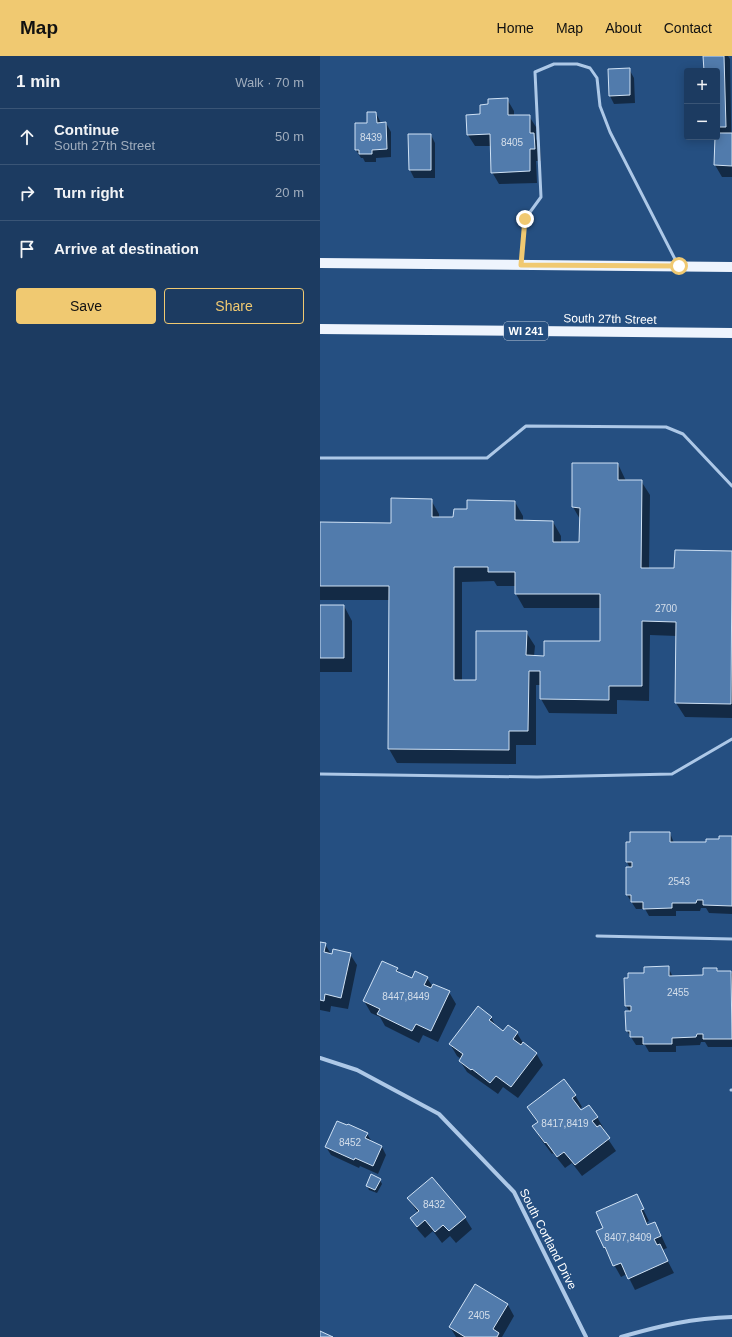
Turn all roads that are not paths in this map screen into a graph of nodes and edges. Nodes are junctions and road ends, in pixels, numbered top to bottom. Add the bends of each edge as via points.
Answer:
1 (320, 263) edge
2 (521, 265) junction
3 (679, 266) junction
4 (732, 267) edge
5 (320, 329) edge
6 (732, 333) edge
7 (320, 458) edge
8 (732, 486) edge
9 (732, 739) edge
10 (320, 774) edge
11 (596, 936) dead end
12 (732, 939) edge
13 (320, 1058) edge
14 (732, 1317) edge
15 (586, 1337) edge
16 (621, 1337) edge

1 - 2 main road
2 - 3 main road
2 - 3 lane via 525,219 541,197 535,72 554,64 577,64 590,68 597,78 600,106 610,132
3 - 4 main road
5 - 6 main road, South 27th Street / WI 241
7 - 8 lane via 487,458 526,426 666,427 682,434
9 - 10 lane via 672,774 537,777
11 - 12 lane
13 - 15 street, South Cortland Drive via 357,1070 439,1114 503,1180 514,1192
14 - 16 street via 705,1318 655,1327

